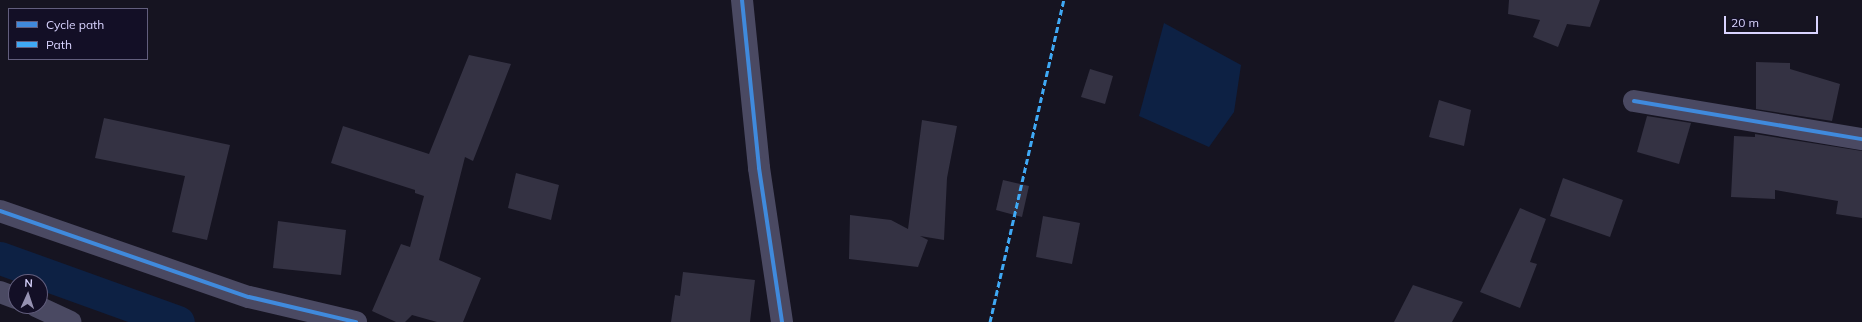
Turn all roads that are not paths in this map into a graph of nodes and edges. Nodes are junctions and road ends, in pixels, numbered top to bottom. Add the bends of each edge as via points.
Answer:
1 (742, 0) edge
2 (1634, 101) dead end
3 (1862, 140) edge
4 (0, 211) edge
5 (48, 311) edge
6 (71, 322) edge
7 (356, 322) edge
8 (782, 322) edge

1 - 8 street via 759,168
2 - 3 street
4 - 7 street via 249,297
5 - 6 street

